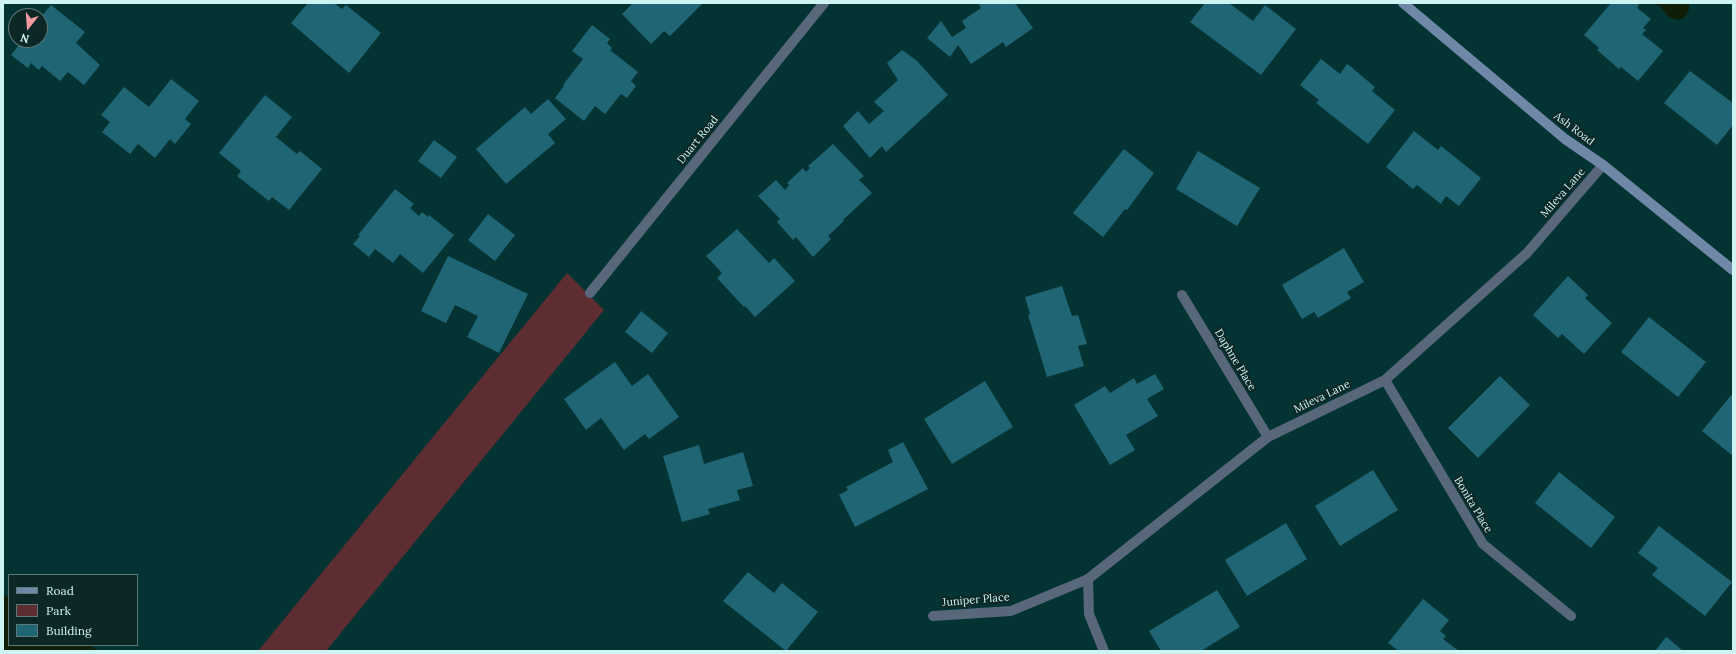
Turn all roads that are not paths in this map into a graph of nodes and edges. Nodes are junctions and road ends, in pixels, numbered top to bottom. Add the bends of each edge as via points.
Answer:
1 (824, 3) edge
2 (1403, 3) edge
3 (1603, 165) junction
4 (1733, 270) edge
5 (590, 293) dead end
6 (1182, 295) dead end
7 (1385, 380) junction
8 (1268, 437) junction
9 (1088, 579) junction
10 (933, 616) dead end
11 (1571, 616) dead end
12 (1104, 651) edge

1 - 5 street, Duart Road
2 - 3 main road, Ash Road via 1565,139
3 - 4 main road, Ash Road
3 - 7 street, Mileva Lane via 1527,253
6 - 8 street, Daphne Place
7 - 8 street, Mileva Lane
7 - 11 street, Bonita Place via 1483,544
8 - 9 street, Mileva Lane
9 - 10 street, Juniper Place via 1012,611
9 - 12 street via 1089,614

